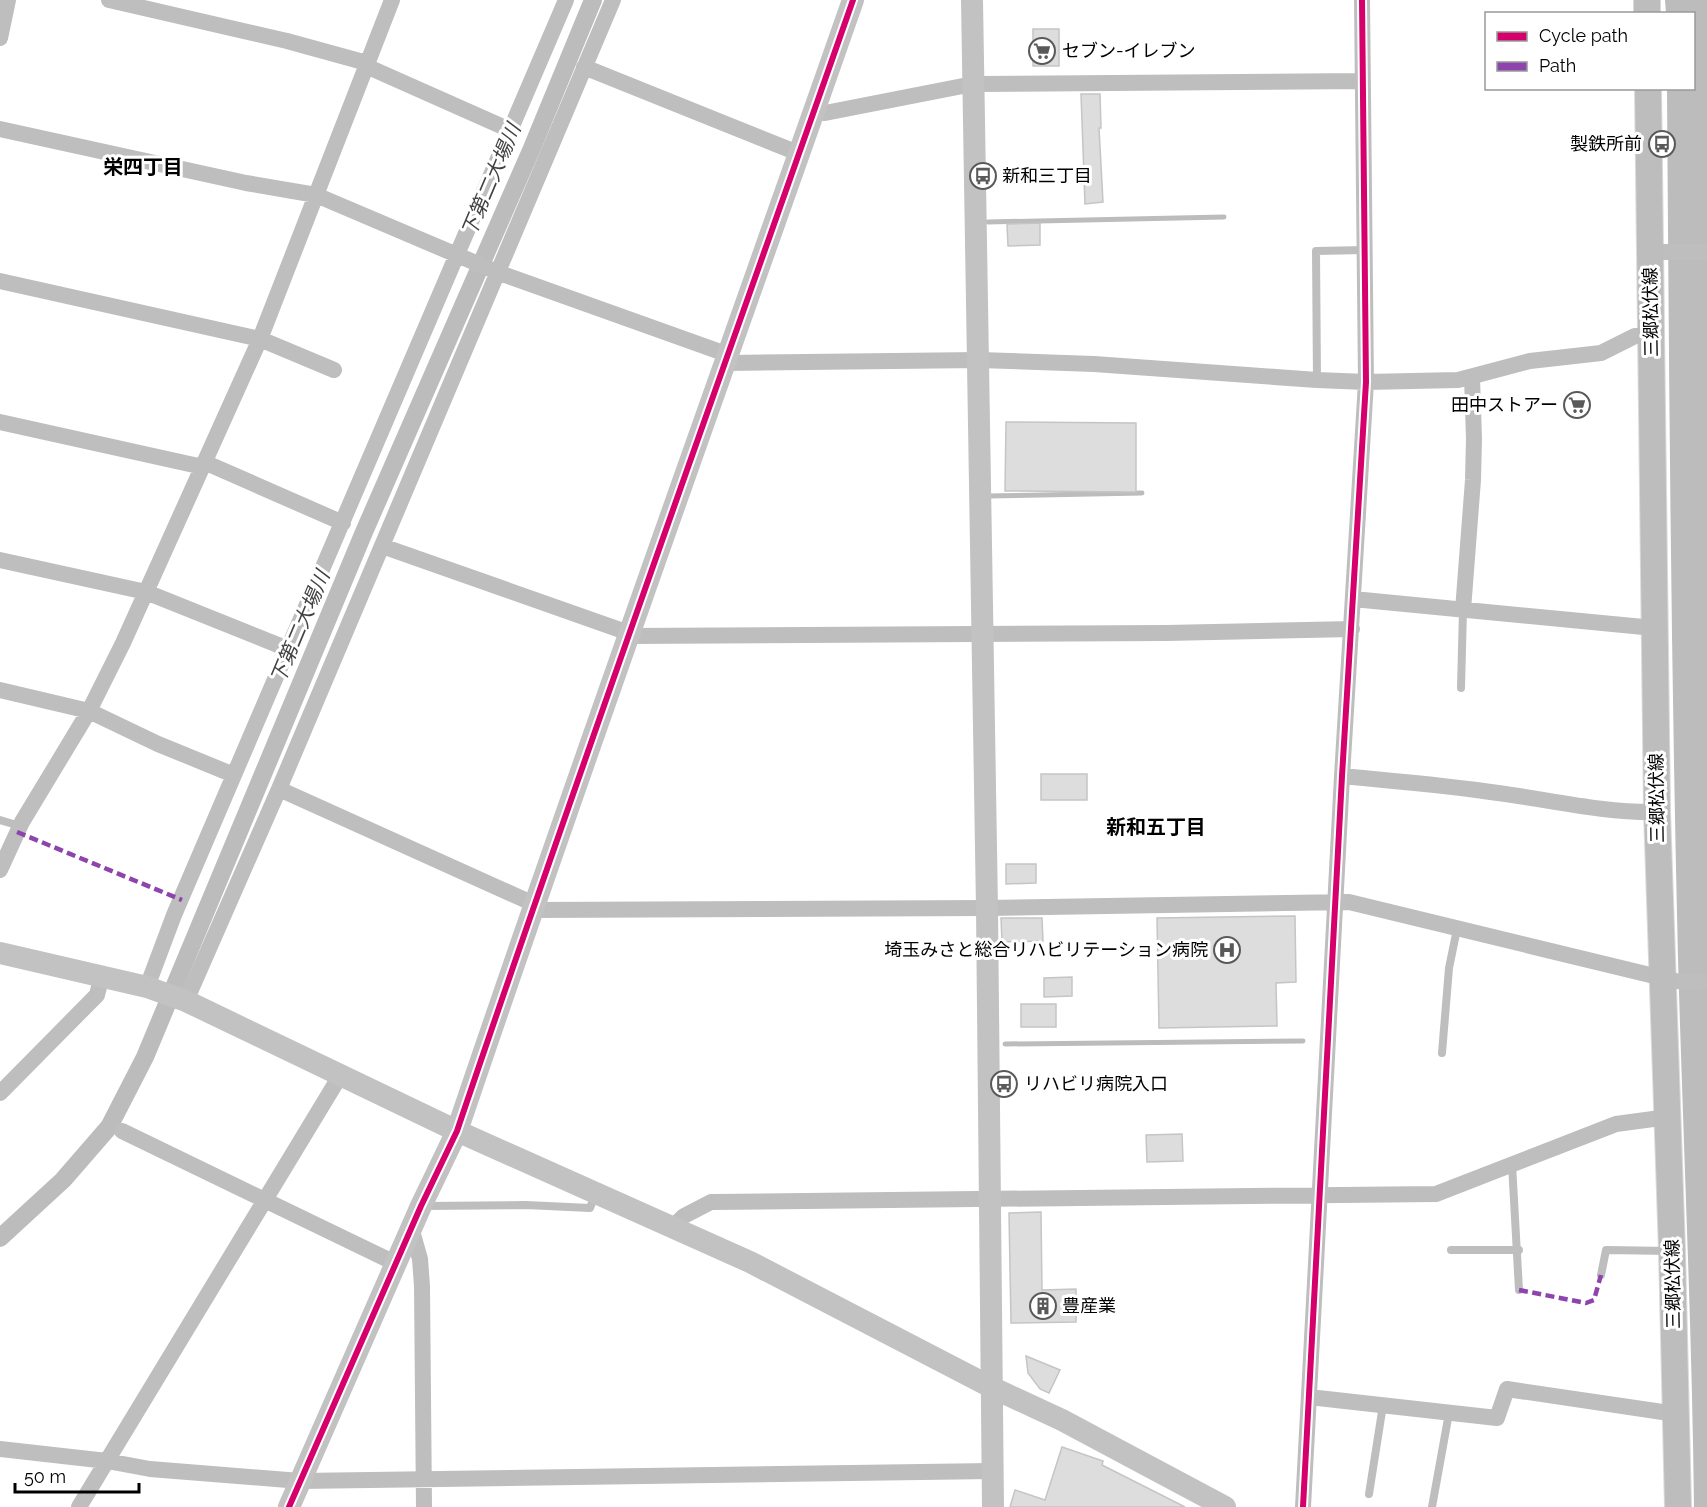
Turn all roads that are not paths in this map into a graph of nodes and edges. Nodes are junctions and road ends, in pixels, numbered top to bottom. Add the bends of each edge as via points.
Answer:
1 (8, 0) edge
2 (109, 0) edge
3 (392, 0) edge
4 (566, 0) edge
5 (613, 0) edge
6 (852, 0) edge
7 (972, 0) edge
8 (1362, 0) edge
9 (0, 38) edge
10 (366, 64) junction
11 (584, 67) junction
12 (1363, 81) junction
13 (973, 84) junction
14 (1648, 90) edge
15 (814, 112) junction
16 (0, 129) edge
17 (510, 130) junction
18 (798, 153) junction
19 (316, 195) junction
20 (1366, 250) junction
21 (1658, 252) junction
22 (1707, 252) edge
23 (457, 255) junction
24 (497, 272) junction
25 (0, 281) edge
26 (1652, 336) junction
27 (261, 339) junction
28 (728, 359) junction
29 (979, 360) junction
30 (334, 370) dead end
31 (1472, 377) junction
32 (1317, 380) junction
33 (1366, 382) junction
34 (0, 422) edge
35 (203, 465) junction
36 (343, 523) junction
37 (382, 546) junction
38 (0, 560) edge
39 (146, 592) junction
40 (1353, 599) junction
41 (1463, 610) junction
42 (1654, 628) junction
43 (1352, 629) junction
44 (628, 634) junction
45 (983, 634) junction
46 (288, 649) junction
47 (1461, 688) dead end
48 (0, 690) edge
49 (89, 711) junction
50 (234, 775) junction
51 (1342, 776) junction
52 (279, 789) junction
53 (1658, 812) junction
54 (0, 820) edge
55 (20, 826) junction
56 (0, 870) edge
57 (1337, 903) junction
58 (533, 907) junction
59 (987, 908) junction
60 (1457, 929) junction
61 (0, 953) edge
62 (102, 975) junction
63 (1669, 980) junction
64 (1707, 982) edge
65 (147, 987) junction
66 (186, 1001) junction
67 (1442, 1053) dead end
68 (340, 1076) junction
69 (0, 1094) edge
70 (1668, 1117) junction
71 (122, 1131) dead end
72 (457, 1131) junction
73 (1512, 1164) junction
74 (597, 1193) junction
75 (1321, 1195) junction
76 (990, 1199) junction
77 (266, 1201) junction
78 (421, 1206) junction
79 (673, 1227) junction
80 (412, 1231) junction
81 (1451, 1250) dead end
82 (1519, 1250) junction
83 (1672, 1251) junction
84 (397, 1264) junction
85 (1601, 1275) dead end
86 (1519, 1290) dead end
87 (991, 1387) junction
88 (1309, 1397) junction
89 (1383, 1405) junction
90 (1449, 1413) junction
91 (1676, 1414) junction
92 (0, 1449) edge
93 (107, 1461) junction
94 (992, 1471) junction
95 (423, 1480) junction
96 (300, 1481) junction
97 (1369, 1494) dead end
98 (79, 1507) edge
99 (289, 1507) edge
100 (424, 1507) edge
101 (993, 1507) edge
102 (1225, 1507) edge
103 (1304, 1507) edge
104 (1432, 1507) edge
105 (1678, 1507) edge

1 - 9 street
2 - 10 street via 287,41
3 - 10 street
4 - 17 street
5 - 11 street
6 - 15 street
7 - 13 street
8 - 12 street
10 - 17 street
10 - 19 street
11 - 18 street
11 - 24 street
12 - 13 street
12 - 20 street
13 - 15 street
13 - 29 street
14 - 21 main road, 三郷松伏線
15 - 18 street
16 - 19 street
17 - 23 street
18 - 28 street
19 - 23 street
19 - 27 street
20 - 32 lane via 1316,251
20 - 33 street
21 - 22 street
21 - 26 main road, 三郷松伏線
23 - 24 street
23 - 36 street
24 - 28 street
24 - 37 street
25 - 27 street
26 - 31 street via 1635,336 1601,353 1530,361
26 - 42 main road, 三郷松伏線
27 - 30 street
27 - 35 street
28 - 29 street
28 - 44 street
29 - 32 street
29 - 45 street
31 - 33 street
31 - 41 street via 1473,480
32 - 33 street
33 - 40 street
34 - 35 street
35 - 36 street
35 - 39 street
36 - 46 street
37 - 44 street
37 - 52 street
38 - 39 street
39 - 46 street
39 - 49 street
40 - 41 street
40 - 43 street
41 - 42 street
41 - 47 lane
42 - 53 main road, 三郷松伏線
43 - 45 street
43 - 51 street
44 - 45 street
44 - 58 street
45 - 59 street
46 - 50 street
48 - 49 street
49 - 50 street
49 - 55 street
50 - 65 street
51 - 53 street via 1458,787 1585,808
51 - 57 street
52 - 58 street
52 - 66 street
53 - 63 main road, 三郷松伏線
54 - 55 lane
55 - 56 street
57 - 59 street
57 - 60 street via 1349,902
57 - 75 street
58 - 59 street
58 - 72 street
59 - 76 street
60 - 63 street
60 - 67 lane via 1449,968
61 - 62 street
62 - 65 street
62 - 69 street via 97,995
63 - 64 street
63 - 70 main road, 三郷松伏線
65 - 66 street
66 - 68 street
68 - 72 street
68 - 77 street
70 - 73 street via 1616,1124
70 - 83 main road, 三郷松伏線
71 - 77 street
72 - 74 street
72 - 78 street
73 - 75 street via 1436,1194
73 - 82 lane
74 - 78 lane via 590,1208
74 - 79 street
75 - 76 street
75 - 88 street
76 - 79 street via 711,1202 684,1216
76 - 87 street
77 - 84 street
77 - 93 street
78 - 80 street
79 - 87 street via 750,1262
80 - 84 street
80 - 95 street via 422,1286
81 - 82 lane
82 - 86 lane
83 - 85 lane via 1606,1250
83 - 91 main road, 三郷松伏線
84 - 96 street
87 - 94 street
87 - 102 street via 1062,1420
88 - 89 street
88 - 103 street
89 - 90 street
89 - 97 lane
90 - 91 street via 1497,1418 1507,1389
90 - 104 lane
91 - 105 main road, 三郷松伏線
92 - 93 street
93 - 96 street via 150,1469
93 - 98 street
94 - 95 street
94 - 101 street
95 - 96 street
95 - 100 street
96 - 99 street

